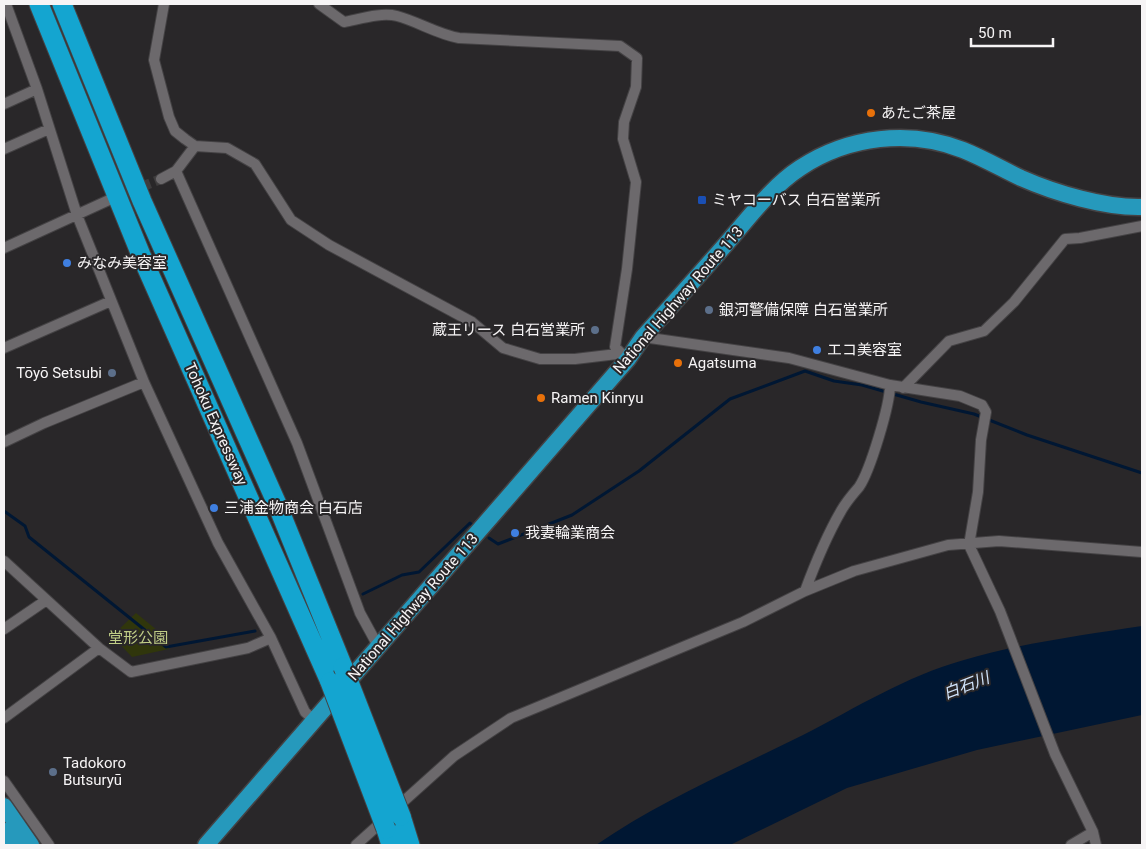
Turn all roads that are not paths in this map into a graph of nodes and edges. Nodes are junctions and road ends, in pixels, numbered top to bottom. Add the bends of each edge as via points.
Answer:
1 (6, 4) edge
2 (39, 4) edge
3 (62, 4) edge
4 (164, 4) edge
5 (319, 4) edge
6 (37, 89) junction
7 (4, 104) edge
8 (49, 129) junction
9 (195, 146) junction
10 (4, 149) edge
11 (176, 171) junction
12 (161, 179) tunnel mouth
13 (109, 200) tunnel mouth
14 (1142, 207) edge
15 (76, 215) junction
16 (1142, 226) edge
17 (4, 248) edge
18 (110, 301) junction
19 (643, 337) junction
20 (4, 348) edge
21 (628, 359) junction
22 (144, 382) junction
23 (903, 388) junction
24 (890, 392) junction
25 (4, 442) edge
26 (969, 544) junction
27 (1142, 552) edge
28 (4, 561) edge
29 (804, 591) junction
30 (45, 601) junction
31 (4, 629) edge
32 (271, 638) junction
33 (378, 646) junction
34 (99, 648) junction
35 (4, 718) edge
36 (315, 721) junction
37 (4, 780) edge
38 (4, 806) edge
39 (4, 832) edge
40 (1092, 832) junction
41 (210, 844) edge
42 (9, 845) edge
43 (14, 845) edge
44 (31, 845) edge
45 (49, 845) edge
46 (356, 845) edge
47 (391, 845) edge
48 (410, 845) edge
49 (1071, 845) edge
50 (1096, 845) edge

1 - 6 street
2 - 47 highway, Tohoku Expressway, bridge via 138,246 330,682
3 - 48 highway, Tohoku Expressway, bridge via 142,201 273,496 343,667
4 - 9 street via 154,60 175,131
5 - 21 street via 344,22 396,15 459,38 620,46 637,58 636,87 624,122 624,139 636,182 615,347
6 - 7 street
6 - 8 street
8 - 10 street
8 - 15 street
9 - 11 street
9 - 21 street via 227,148 255,164 291,220 329,245 472,322 503,348 540,359 617,354
11 - 12 street
11 - 33 street via 297,443 360,613
13 - 15 street
14 - 19 highway, National Highway Route 113 via 1081,198 1024,179 963,150 938,142 881,138 852,144 827,152 799,168 774,190
15 - 17 street
15 - 18 street
16 - 23 street via 1065,239 1014,302 984,331 949,341
18 - 20 street
18 - 22 street
19 - 21 highway, National Highway Route 113
19 - 24 street via 789,358
21 - 33 highway, National Highway Route 113
22 - 25 street
22 - 32 street via 218,543
23 - 24 street
23 - 26 street via 960,396 982,405 986,412
24 - 29 street via 873,455 859,486 848,498 818,556
26 - 27 street via 999,541
26 - 29 street via 948,545 880,563
26 - 40 street via 1055,754
28 - 30 street
29 - 46 street via 743,622 511,718 454,756
30 - 31 street
30 - 34 street
32 - 34 street via 248,648 131,672
32 - 36 street via 305,712
33 - 36 highway, National Highway Route 113
34 - 35 street
36 - 41 highway, National Highway Route 113
37 - 45 street
38 - 44 highway
39 - 42 highway
39 - 43 highway
40 - 49 street
40 - 50 street

